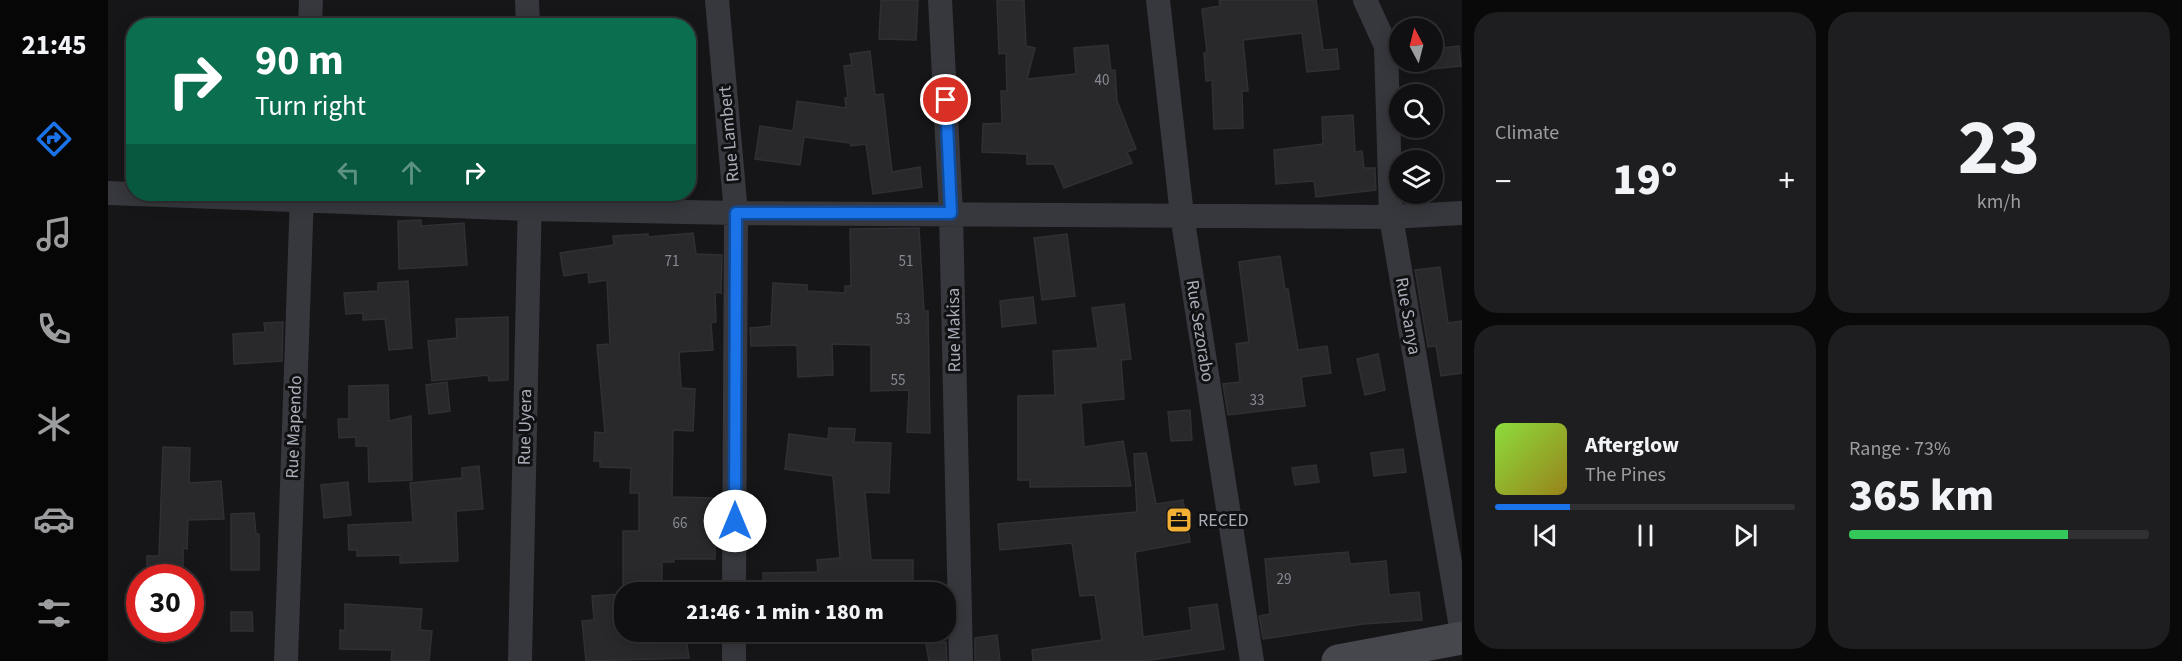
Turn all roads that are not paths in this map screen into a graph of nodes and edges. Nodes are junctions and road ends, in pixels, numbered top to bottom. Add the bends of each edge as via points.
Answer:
1 (311, 0) edge
2 (527, 0) edge
3 (717, 0) edge
4 (940, 0) edge
5 (1158, 0) edge
6 (1365, 0) edge
7 (310, 18) edge
8 (528, 18) edge
9 (108, 193) edge
10 (126, 193) edge
11 (302, 201) edge
12 (530, 201) edge
13 (736, 213) junction
14 (951, 213) junction
15 (1462, 213) edge
16 (1182, 216) junction
17 (1391, 217) junction
18 (734, 582) edge
19 (1462, 633) edge
20 (1462, 638) edge
21 (734, 642) edge
22 (286, 661) edge
23 (520, 661) edge
24 (734, 661) edge
25 (961, 661) edge
26 (1252, 661) edge
27 (1338, 661) edge

1 - 7 street
2 - 8 street
3 - 13 street, Rue Lambert
4 - 14 street, Rue Makisa
5 - 16 street, Rue Sezorabo
6 - 17 street, Rue Sanya via 1386,46
9 - 10 street
11 - 22 street, Rue Mapendo
12 - 13 street
12 - 23 street, Rue Uyera
13 - 14 street
13 - 18 street, Rue Lambert
14 - 16 street
14 - 25 street, Rue Makisa
15 - 17 street
16 - 17 street
16 - 26 street, Rue Sezorabo
17 - 19 street, Rue Sanya
20 - 27 street
21 - 24 street

